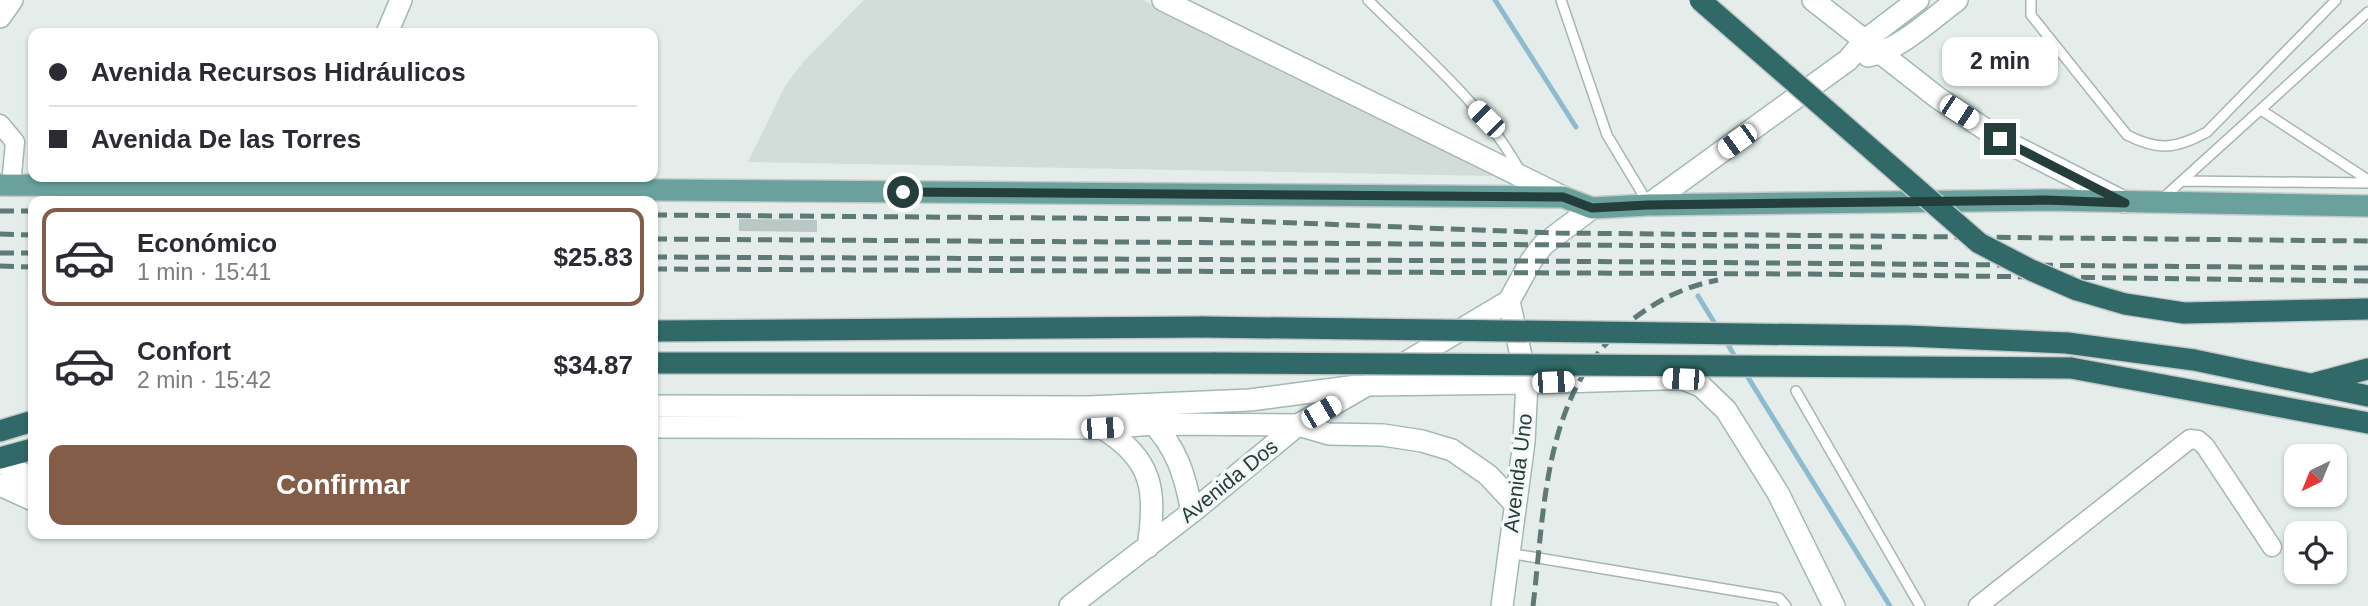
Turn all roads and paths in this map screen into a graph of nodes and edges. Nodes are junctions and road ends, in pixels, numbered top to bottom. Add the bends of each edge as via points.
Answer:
1 (12, 0) edge
2 (401, 0) edge
3 (1163, 0) edge
4 (1367, 0) edge
5 (1561, 0) edge
6 (1700, 0) edge
7 (1813, 0) edge
8 (1918, 0) edge
9 (1957, 0) edge
10 (2031, 0) edge
11 (2336, 0) edge
12 (2368, 12) edge
13 (0, 17) edge
14 (389, 28) edge
15 (1872, 47) junction
16 (2261, 110) junction
17 (0, 124) edge
18 (1524, 177) junction
19 (2182, 181) junction
20 (2368, 181) edge
21 (246, 182) edge
22 (6, 185) edge
23 (1563, 197) junction
24 (2160, 202) junction
25 (2125, 203) junction
26 (1648, 205) junction
27 (2368, 206) edge
28 (1592, 208) junction
29 (1509, 301) junction
30 (2368, 309) edge
31 (658, 331) edge
32 (658, 363) edge
33 (2368, 369) edge
34 (1527, 383) junction
35 (2310, 384) junction
36 (1367, 385) junction
37 (1796, 391) dead end
38 (2368, 396) edge
39 (658, 406) edge
40 (1136, 406) junction
41 (28, 423) edge
42 (2368, 423) edge
43 (1154, 425) junction
44 (1298, 425) junction
45 (658, 427) edge
46 (1102, 428) junction
47 (0, 431) edge
48 (28, 451) edge
49 (0, 460) edge
50 (28, 476) edge
51 (0, 485) edge
52 (28, 498) edge
53 (1515, 504) junction
54 (1192, 512) junction
55 (1148, 547) junction
56 (2272, 547) dead end
57 (1508, 553) junction
58 (1070, 606) edge
59 (1502, 606) edge
60 (1786, 606) edge
61 (1834, 606) edge
62 (1920, 606) edge
63 (1978, 606) edge

1 - 13 main road
2 - 14 main road
3 - 18 main road
4 - 18 lane via 1486,119
5 - 26 lane via 1607,135
6 - 30 highway, bridge via 1979,243 2031,270 2124,304 2184,313
7 - 15 main road
8 - 15 main road
9 - 15 main road via 1902,40
10 - 11 lane via 2031,15 2127,135 2143,143 2184,145 2207,132
12 - 16 lane
15 - 25 main road via 1938,99 2000,139
15 - 26 main road
16 - 19 lane
16 - 20 lane
17 - 22 street via 15,142
18 - 23 main road
19 - 20 lane
19 - 24 lane
21 - 22 main road
21 - 23 main road
23 - 28 main road
24 - 25 main road
24 - 27 main road
25 - 26 main road
26 - 28 main road
28 - 29 main road via 1543,245
29 - 34 main road, Avenida Uno
29 - 36 main road
31 - 35 highway, bridge via 1203,327 1907,336 2067,343 2194,360
32 - 42 highway, bridge via 2071,368
33 - 35 highway
34 - 36 main road, Avenida Dos
34 - 53 main road, Avenida Uno
34 - 61 main road, Avenida Dos via 1683,379 1702,386 1726,410 1778,493
35 - 38 highway
36 - 40 main road via 1250,400
36 - 44 main road, Avenida Dos
37 - 62 lane
39 - 40 main road
40 - 43 main road
41 - 47 highway
43 - 44 main road
43 - 46 main road
43 - 54 main road via 1178,461
44 - 53 main road via 1329,434 1422,441 1452,450 1488,475
44 - 54 main road, Avenida Dos
45 - 46 main road
46 - 55 main road via 1139,458 1149,479 1153,500
48 - 49 highway
49 - 50 main road
51 - 52 main road
53 - 57 main road, Avenida Uno
54 - 55 main road, Avenida Dos
55 - 58 main road, Avenida Dos
56 - 63 street via 2205,446 2190,439
57 - 59 main road, Avenida Uno
57 - 60 lane via 1779,598

